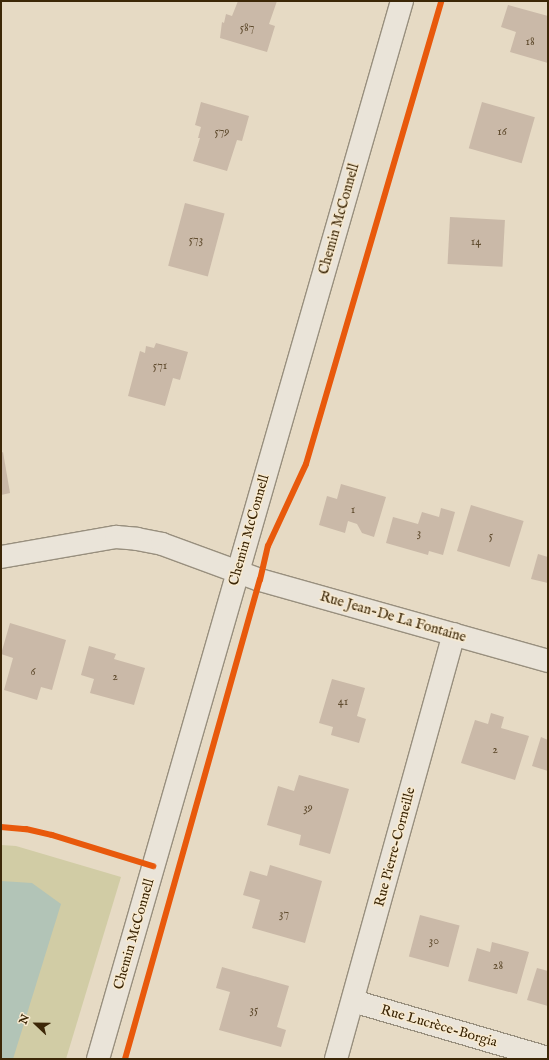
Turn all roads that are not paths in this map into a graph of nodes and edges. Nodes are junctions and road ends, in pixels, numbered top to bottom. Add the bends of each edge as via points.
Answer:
1 (402, 1) edge
2 (1, 557) edge
3 (238, 571) junction
4 (454, 634) junction
5 (548, 662) edge
6 (353, 1001) junction
7 (548, 1058) edge
8 (98, 1059) edge
9 (336, 1059) edge

1 - 3 street, Chemin McConnell
2 - 3 street, Rue Jean-De La Fontaine via 116,537 162,544
3 - 4 street, Rue Jean-De La Fontaine via 260,580
3 - 8 street, Chemin McConnell
4 - 5 street, Rue Jean-De La Fontaine
4 - 6 street, Rue Pierre-Corneille
6 - 7 street, Rue Lucrèce-Borgia
6 - 9 street, Rue Pierre-Corneille

